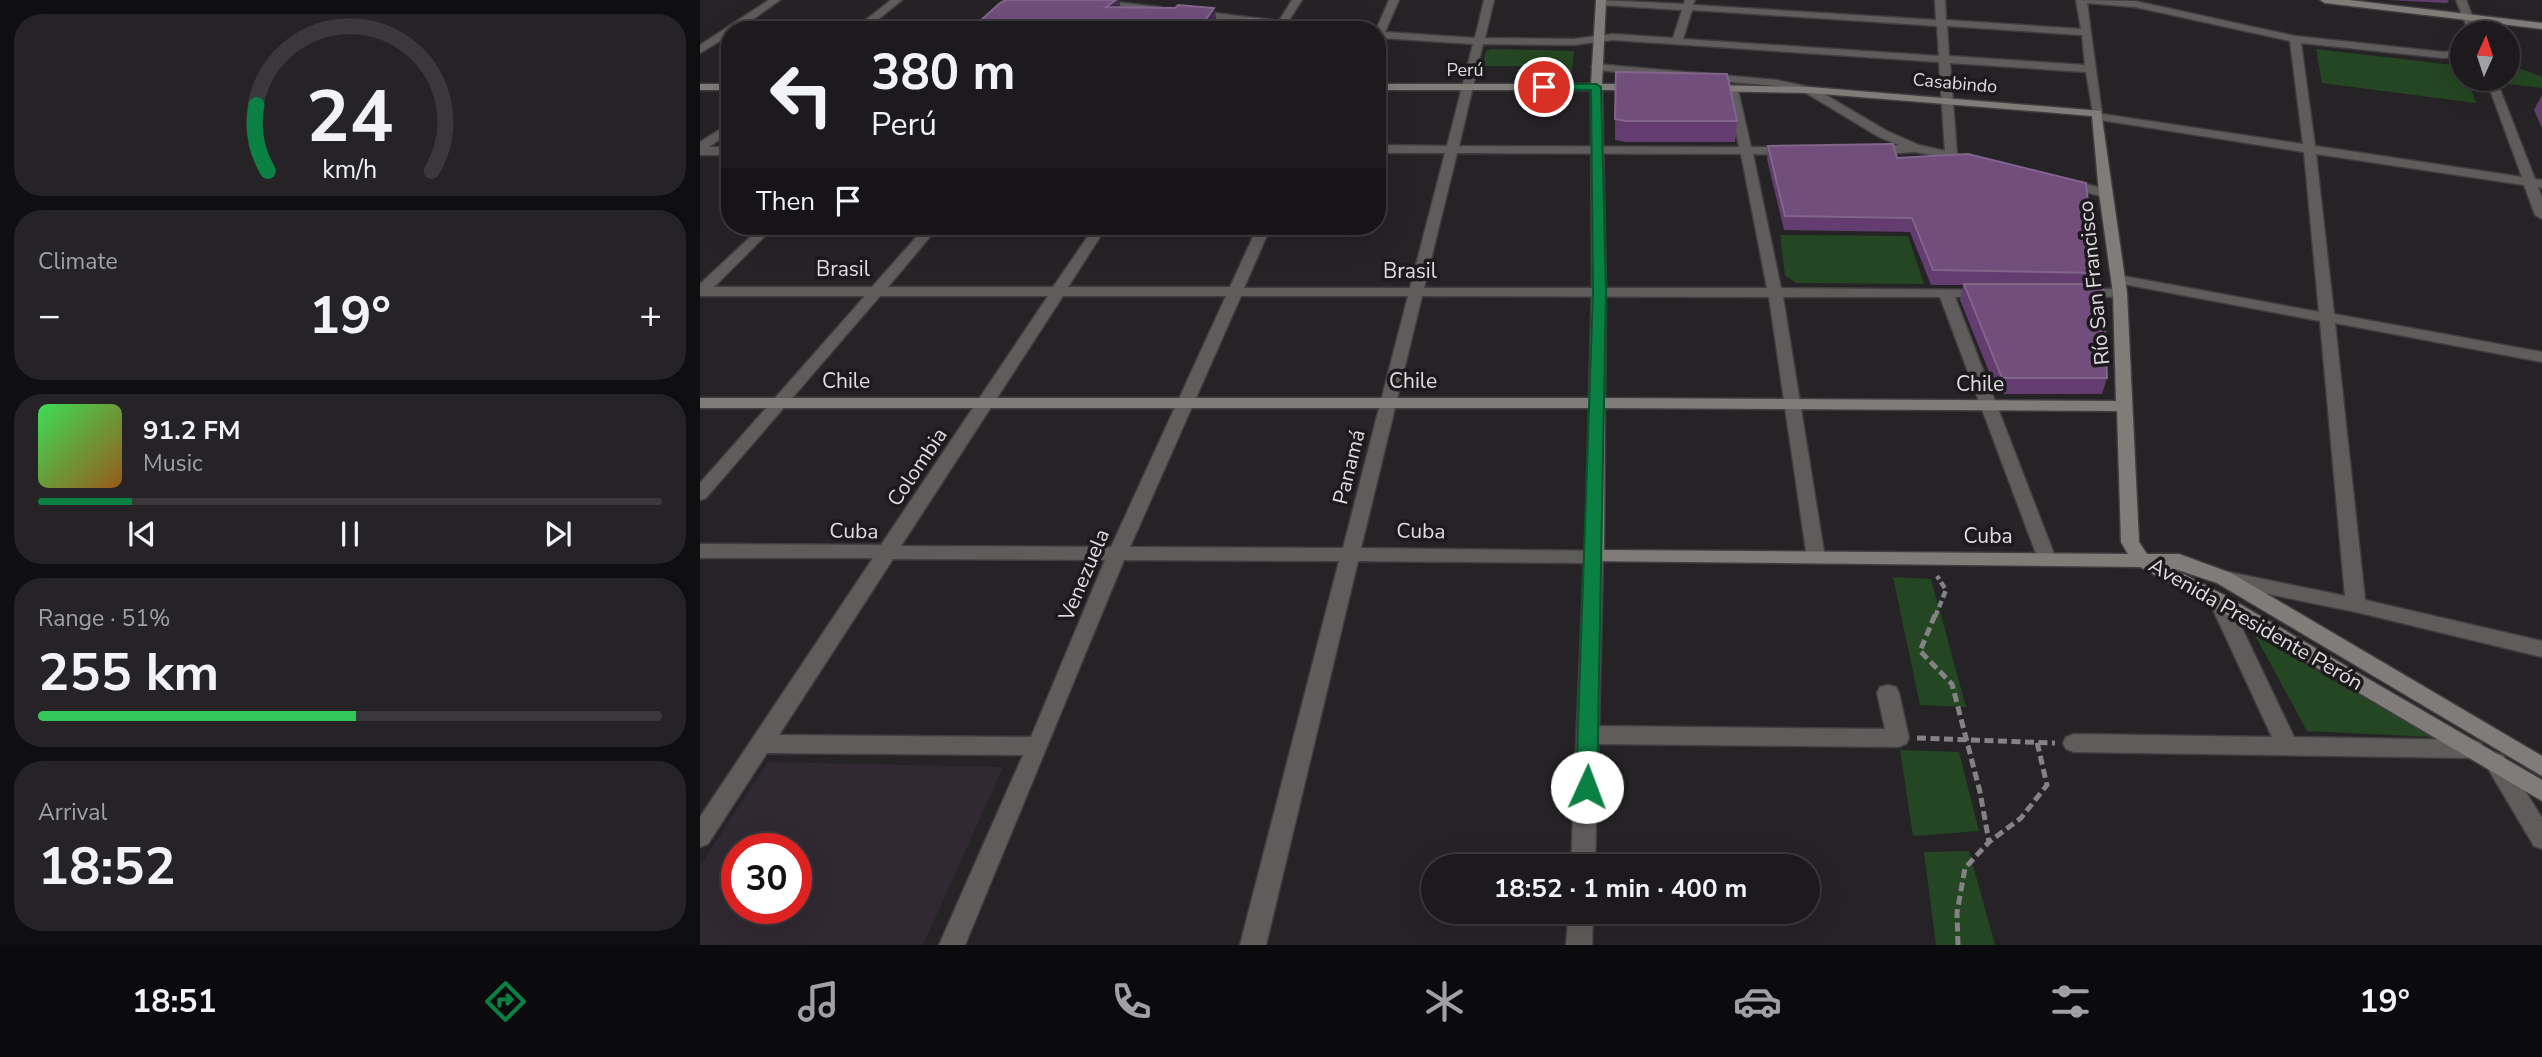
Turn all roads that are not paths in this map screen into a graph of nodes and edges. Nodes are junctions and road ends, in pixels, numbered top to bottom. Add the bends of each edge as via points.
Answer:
1 (775, 0) edge
2 (897, 0) edge
3 (1073, 0) edge
4 (1297, 0) edge
5 (1394, 0) edge
6 (1489, 0) edge
7 (1940, 0) edge
8 (2081, 0) edge
9 (2325, 0) edge
10 (2461, 0) edge
11 (1601, 1) edge
12 (1689, 4) edge
13 (2466, 17) junction
14 (1240, 19) joint
15 (744, 21) edge
16 (870, 21) edge
17 (1257, 21) edge
18 (1284, 21) edge
19 (1385, 21) edge
20 (2468, 21) edge
21 (1940, 22) junction
22 (2542, 26) edge
23 (2086, 32) junction
24 (721, 36) edge
25 (1386, 36) edge
26 (1597, 38) junction
27 (2295, 39) junction
28 (1479, 41) junction
29 (1677, 41) junction
30 (700, 50) edge
31 (2450, 54) edge
32 (2443, 55) junction
33 (2450, 57) edge
34 (1942, 58) junction
35 (1596, 68) junction
36 (2091, 69) junction
37 (700, 87) edge
38 (721, 87) edge
39 (1465, 87) junction
40 (1596, 87) junction
41 (1651, 87) edge
42 (1386, 88) edge
43 (1692, 88) edge
44 (1733, 88) junction
45 (1810, 90) junction
46 (2495, 91) edge
47 (1946, 100) junction
48 (2098, 115) junction
49 (721, 133) edge
50 (1915, 148) junction
51 (1386, 149) edge
52 (700, 150) edge
53 (1450, 150) junction
54 (2309, 150) junction
55 (721, 151) edge
56 (1599, 151) junction
57 (1800, 151) edge
58 (1853, 151) edge
59 (1747, 152) junction
60 (1951, 156) junction
61 (1989, 166) edge
62 (2054, 181) edge
63 (2529, 182) junction
64 (2542, 184) edge
65 (2105, 193) junction
66 (2542, 215) edge
67 (759, 235) edge
68 (926, 235) edge
69 (1095, 235) edge
70 (1261, 235) edge
71 (2119, 286) junction
72 (880, 290) junction
73 (1061, 290) junction
74 (700, 291) edge
75 (1416, 291) junction
76 (1600, 291) junction
77 (1233, 292) junction
78 (1775, 292) junction
79 (1947, 293) junction
80 (2000, 293) edge
81 (2067, 293) edge
82 (2325, 317) junction
83 (2542, 357) edge
84 (781, 402) junction
85 (988, 402) junction
86 (1187, 402) junction
87 (1388, 402) junction
88 (700, 403) edge
89 (1596, 404) junction
90 (1793, 405) junction
91 (1990, 405) junction
92 (2126, 406) junction
93 (700, 494) edge
94 (700, 551) edge
95 (1350, 553) junction
96 (886, 554) junction
97 (1117, 554) junction
98 (1594, 556) junction
99 (1816, 558) junction
100 (2047, 559) junction
101 (2141, 560) junction
102 (2224, 578) junction
103 (2219, 601) junction
104 (2356, 605) junction
105 (2542, 649) edge
106 (1888, 693) dead end
107 (1589, 735) junction
108 (2074, 743) road end
109 (762, 744) junction
110 (1038, 746) junction
111 (2287, 746) junction
112 (2473, 749) junction
113 (2495, 762) junction
114 (2542, 767) edge
115 (2542, 791) edge
116 (700, 837) edge
117 (2542, 839) edge
118 (1584, 854) edge
119 (1581, 924) edge
120 (952, 945) edge
121 (1252, 945) edge
122 (1580, 945) edge

1 - 15 street
2 - 16 street
3 - 14 street
4 - 18 street
5 - 19 street
6 - 28 street, Panamá
7 - 21 street
8 - 23 street, Río San Francisco
8 - 27 street via 2135,4
9 - 13 main road
10 - 13 street
11 - 12 street
11 - 26 main road
12 - 21 street
12 - 29 street
13 - 20 street
13 - 22 main road
14 - 17 street
21 - 23 street
21 - 34 street
23 - 36 street, Río San Francisco
24 - 30 street
25 - 28 street
26 - 28 street
26 - 29 street
26 - 35 main road
27 - 32 street
27 - 54 street
28 - 39 street, Panamá
29 - 34 street
31 - 32 street
32 - 33 street
34 - 36 street
34 - 47 street
35 - 40 main road
35 - 45 street, Casabindo via 1777,83
36 - 48 street, Río San Francisco
37 - 38 main road
39 - 40 main road, Perú
39 - 42 main road, Perú
39 - 53 street, Panamá
40 - 41 main road
40 - 56 main road
43 - 44 main road, Casabindo
44 - 45 main road, Casabindo
44 - 59 street
45 - 47 main road, Casabindo
45 - 50 street
46 - 63 street
47 - 48 main road, Casabindo
47 - 60 street
48 - 54 street
48 - 65 main road, Río San Francisco
49 - 52 street
50 - 58 street
50 - 60 street
51 - 53 street
52 - 55 street
53 - 56 street
53 - 75 street, Panamá
54 - 63 street
54 - 82 street
56 - 59 street
56 - 76 main road
57 - 59 street
59 - 78 street
60 - 61 street
62 - 65 street
63 - 64 street
63 - 66 street
65 - 71 main road, Río San Francisco
67 - 74 street
68 - 72 street
69 - 73 street, Colombia
70 - 77 street, Venezuela
71 - 81 street
71 - 82 street
71 - 92 main road, Río San Francisco
72 - 73 street, Brasil
72 - 74 street, Brasil
72 - 84 street
73 - 77 street, Brasil
73 - 85 street, Colombia
75 - 76 street, Brasil
75 - 77 street, Brasil
75 - 87 street, Panamá
76 - 78 street, Brasil
76 - 89 main road
77 - 86 street, Venezuela
78 - 79 street, Brasil
78 - 90 street
79 - 80 street, Brasil
79 - 91 street
82 - 83 street
82 - 104 street
84 - 85 main road, Chile
84 - 88 main road, Chile
84 - 93 street
85 - 86 main road, Chile
85 - 96 street, Colombia
86 - 87 main road, Chile
86 - 97 street, Venezuela
87 - 89 main road, Chile
87 - 95 street, Panamá
89 - 90 main road, Chile
89 - 98 main road
90 - 91 main road, Chile
90 - 99 street
91 - 92 main road, Chile
91 - 100 street
92 - 101 main road, Río San Francisco via 2130,541
94 - 96 street, Cuba
95 - 97 street, Cuba
95 - 98 street, Cuba
95 - 121 street, Panamá
96 - 97 street, Cuba
96 - 109 street, Colombia
97 - 110 street, Venezuela
98 - 99 main road, Cuba
98 - 107 street
99 - 100 main road, Cuba
100 - 101 main road, Cuba
101 - 102 main road, Avenida Presidente Perón via 2179,561
101 - 103 main road, Avenida Presidente Perón
102 - 104 street
102 - 114 main road, Avenida Presidente Perón
103 - 111 street
103 - 112 main road, Avenida Presidente Perón
104 - 105 street
106 - 107 street via 1898,738
107 - 118 street
108 - 111 street
109 - 110 street
109 - 116 street, Colombia
110 - 120 street, Venezuela
111 - 112 street
112 - 113 main road, Avenida Presidente Perón
113 - 115 main road, Avenida Presidente Perón
113 - 117 street
119 - 122 street

